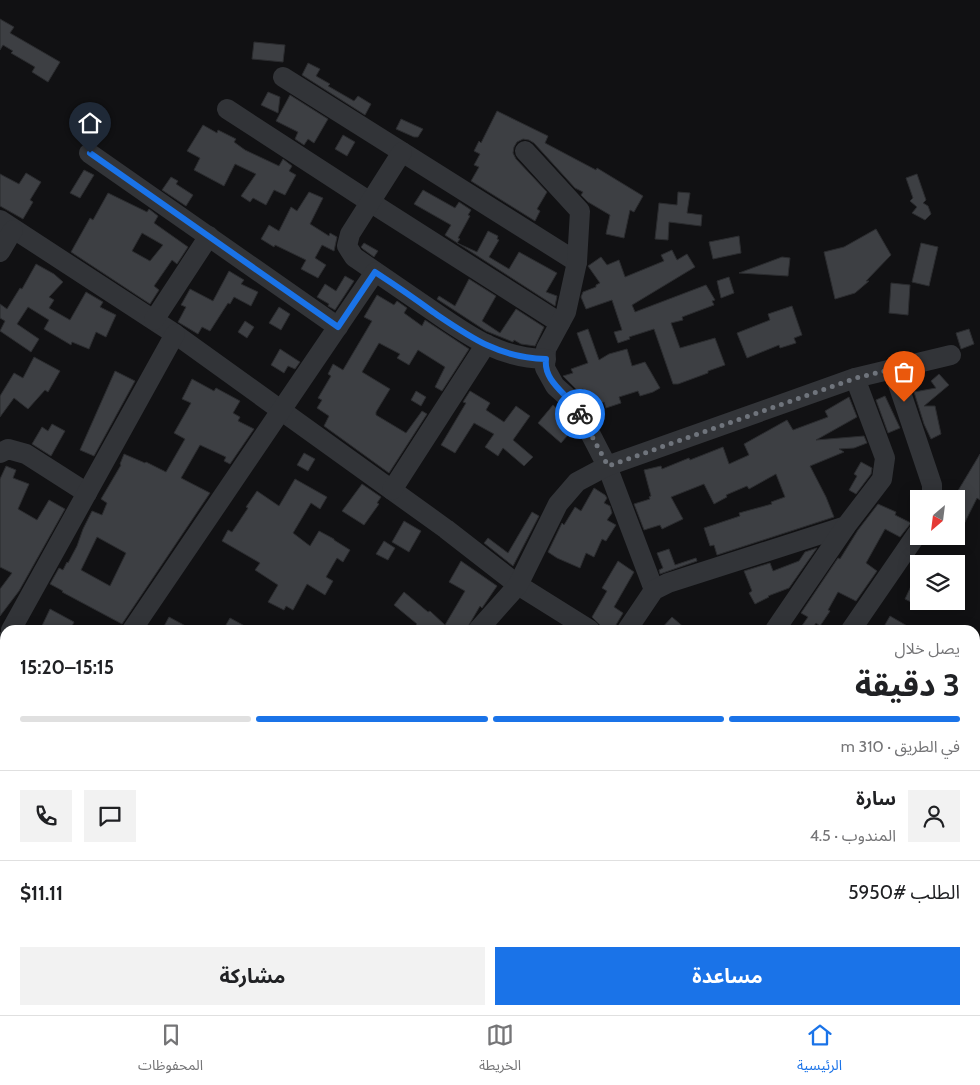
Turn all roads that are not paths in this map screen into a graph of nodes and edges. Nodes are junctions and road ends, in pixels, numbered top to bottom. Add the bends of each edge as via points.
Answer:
1 (284, 76) dead end
2 (227, 109) dead end
3 (524, 151) dead end
4 (402, 152) junction
5 (90, 153) dead end
6 (370, 202) junction
7 (6, 225) edge
8 (209, 236) junction
9 (0, 252) edge
10 (577, 262) junction
11 (375, 272) junction
12 (154, 320) junction
13 (560, 324) junction
14 (338, 327) junction
15 (175, 334) junction
16 (486, 344) junction
17 (951, 356) dead end
18 (546, 359) junction
19 (893, 369) junction
20 (856, 378) junction
21 (281, 410) junction
22 (0, 453) edge
23 (608, 466) junction
24 (392, 490) junction
25 (932, 490) edge
26 (87, 493) junction
27 (846, 526) junction
28 (910, 544) edge
29 (518, 585) junction
30 (654, 590) junction
31 (566, 624) edge
32 (14, 625) edge
33 (135, 625) edge
34 (482, 625) edge
35 (630, 625) edge
36 (778, 625) edge
37 (854, 625) edge

1 - 4 street
2 - 6 street
3 - 10 street via 580,211
4 - 6 street
4 - 10 street
5 - 8 street
6 - 11 street via 350,234 347,246 354,257
6 - 13 street
7 - 9 street
7 - 12 street
8 - 12 street
8 - 14 street
10 - 13 street via 566,312
11 - 14 street
11 - 16 street via 475,340
12 - 15 street
13 - 18 street via 546,349
14 - 21 street
15 - 21 street
15 - 26 street
16 - 18 street via 528,359
16 - 24 street
17 - 19 street
18 - 23 street via 545,368 555,386 575,404
19 - 20 street
19 - 25 street
20 - 23 street
20 - 27 street via 884,458 882,479
21 - 24 street
21 - 33 street
22 - 26 street via 8,449 26,454
23 - 29 street via 577,482 558,504
23 - 30 street
24 - 29 street
26 - 32 street
27 - 30 street
27 - 36 street
28 - 37 street
29 - 31 street
29 - 34 street
30 - 35 street

